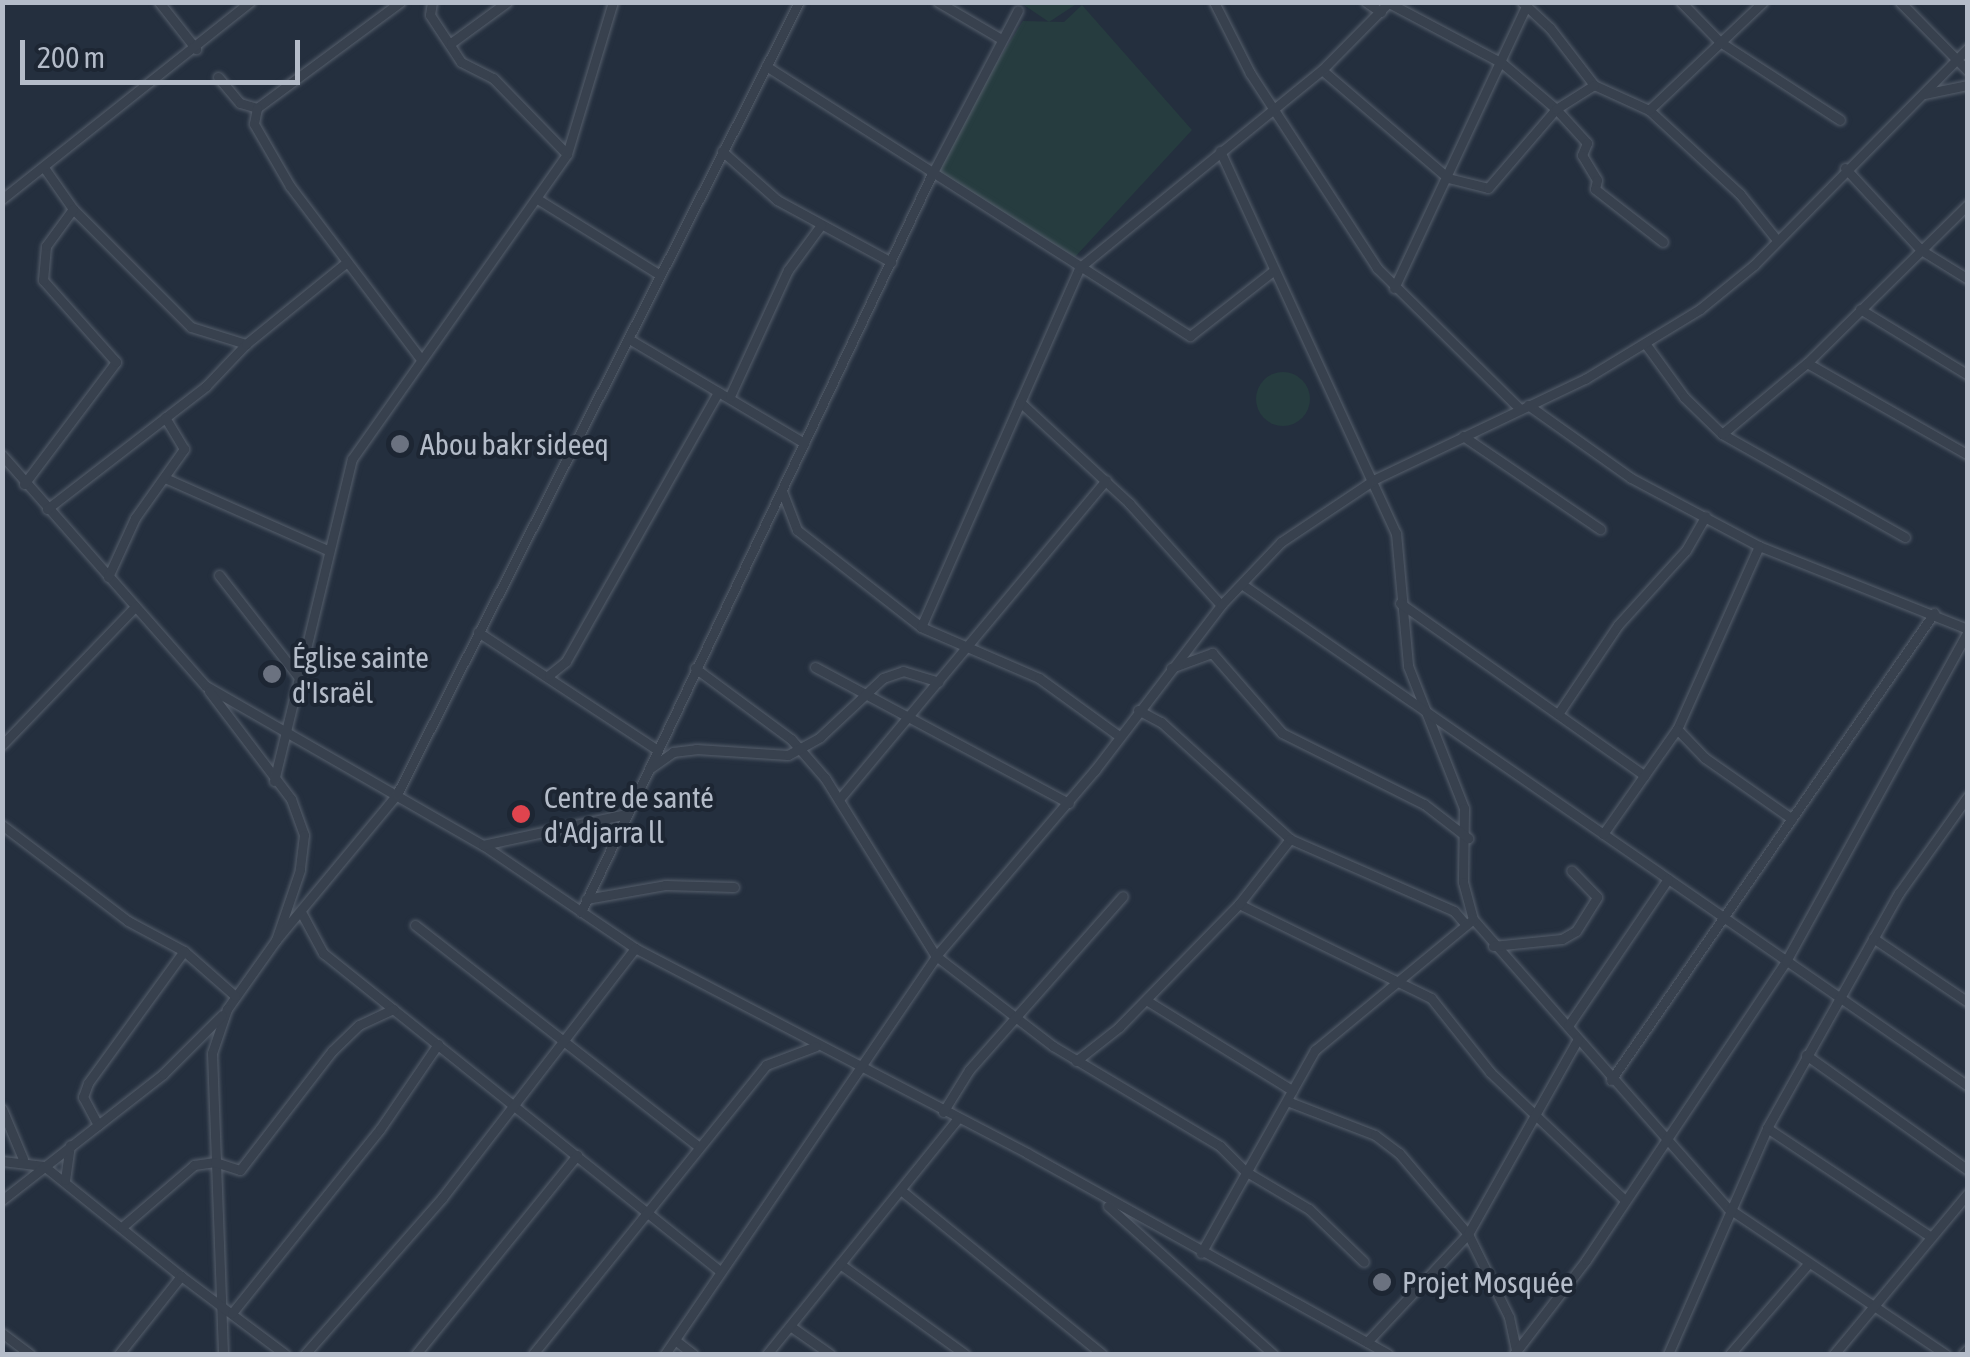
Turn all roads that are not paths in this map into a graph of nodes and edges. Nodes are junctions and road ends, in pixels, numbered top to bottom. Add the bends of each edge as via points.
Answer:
1 (158, 2) edge
2 (250, 2) edge
3 (432, 2) edge
4 (507, 2) edge
5 (800, 2) edge
6 (938, 2) edge
7 (1214, 2) edge
8 (1366, 2) edge
9 (1680, 2) edge
10 (1763, 2) edge
11 (1900, 2) edge
12 (1389, 3) edge
13 (394, 4) edge
14 (609, 4) edge
15 (1524, 4) edge
16 (1018, 10) dead end
17 (1381, 12) junction
18 (1002, 39) junction
19 (1720, 42) junction
20 (451, 43) junction
21 (1968, 48) edge
22 (196, 49) junction
23 (1957, 60) junction
24 (1502, 64) junction
25 (766, 66) junction
26 (1322, 70) junction
27 (1968, 71) edge
28 (218, 77) dead end
29 (1594, 85) junction
30 (1968, 85) edge
31 (1921, 94) junction
32 (1275, 105) junction
33 (257, 108) junction
34 (1556, 109) junction
35 (1649, 110) junction
36 (1840, 120) dead end
37 (1220, 150) junction
38 (722, 151) junction
39 (567, 154) junction
40 (1845, 168) junction
41 (45, 169) junction
42 (931, 176) junction
43 (1448, 178) junction
44 (2, 200) edge
45 (539, 200) junction
46 (1968, 204) edge
47 (73, 210) junction
48 (820, 225) junction
49 (1777, 240) junction
50 (1663, 242) dead end
51 (1921, 250) junction
52 (347, 262) junction
53 (891, 262) junction
54 (1079, 268) junction
55 (1273, 271) junction
56 (660, 275) junction
57 (1968, 279) edge
58 (1394, 288) junction
59 (1860, 310) junction
60 (629, 338) junction
61 (246, 344) junction
62 (1647, 346) junction
63 (420, 359) junction
64 (1807, 363) junction
65 (1968, 375) edge
66 (718, 392) junction
67 (730, 396) junction
68 (1020, 402) junction
69 (1524, 407) junction
70 (166, 417) junction
71 (1722, 434) junction
72 (1463, 436) junction
73 (804, 443) junction
74 (1968, 455) edge
75 (2, 456) edge
76 (167, 479) junction
77 (1375, 479) junction
78 (1106, 480) junction
79 (24, 484) junction
80 (782, 491) junction
81 (46, 510) junction
82 (1706, 516) junction
83 (1600, 530) dead end
84 (1905, 538) dead end
85 (1760, 546) junction
86 (327, 550) junction
87 (219, 575) dead end
88 (108, 577) junction
89 (1244, 585) junction
90 (1400, 603) junction
91 (1220, 605) junction
92 (135, 607) junction
93 (1934, 612) junction
94 (921, 628) junction
95 (1968, 630) edge
96 (478, 632) junction
97 (962, 649) junction
98 (815, 666) dead end
99 (695, 668) junction
100 (1170, 668) junction
101 (298, 676) junction
102 (549, 676) junction
103 (938, 682) junction
104 (206, 686) junction
105 (864, 695) junction
106 (1138, 710) junction
107 (1428, 712) junction
108 (1558, 714) junction
109 (910, 718) junction
110 (1677, 729) junction
111 (289, 730) junction
112 (1119, 736) junction
113 (2, 745) edge
114 (656, 749) junction
115 (802, 750) junction
116 (644, 773) junction
117 (1644, 775) junction
118 (274, 781) junction
119 (397, 794) junction
120 (1968, 796) edge
121 (841, 797) junction
122 (1069, 802) junction
123 (1964, 808) edge
124 (622, 815) junction
125 (1792, 819) junction
126 (2, 825) edge
127 (1603, 834) junction
128 (1468, 838) junction
129 (1290, 839) junction
130 (484, 845) junction
131 (1572, 870) dead end
132 (1668, 878) junction
133 (734, 887) dead end
134 (1123, 896) dead end
135 (586, 899) junction
136 (1239, 904) junction
137 (301, 912) junction
138 (581, 912) junction
139 (1724, 918) junction
140 (1470, 922) junction
141 (415, 925) dead end
142 (1873, 938) junction
143 (276, 940) junction
144 (1493, 946) junction
145 (635, 948) junction
146 (184, 951) junction
147 (936, 956) junction
148 (1786, 961) junction
149 (1398, 980) junction
150 (234, 996) junction
151 (1841, 999) junction
152 (1146, 1000) junction
153 (1968, 1002) edge
154 (394, 1009) junction
155 (227, 1010) junction
156 (1014, 1016) junction
157 (1568, 1026) junction
158 (564, 1039) junction
159 (1578, 1039) junction
160 (438, 1044) junction
161 (816, 1046) junction
162 (1806, 1055) junction
163 (1076, 1061) junction
164 (858, 1068) junction
165 (1611, 1080) junction
166 (1968, 1086) edge
167 (1292, 1090) junction
168 (1287, 1100) junction
169 (2, 1108) edge
170 (508, 1108) junction
171 (943, 1112) junction
172 (1534, 1117) junction
173 (957, 1119) junction
174 (98, 1124) junction
175 (1767, 1128) junction
176 (1665, 1142) junction
177 (70, 1145) junction
178 (696, 1145) junction
179 (577, 1155) junction
180 (22, 1159) junction
181 (2, 1161) edge
182 (216, 1162) junction
183 (44, 1166) junction
184 (1968, 1170) edge
185 (1245, 1172) junction
186 (65, 1180) junction
187 (902, 1191) junction
188 (1968, 1193) edge
189 (1094, 1194) junction
190 (1624, 1199) junction
191 (2, 1200) edge
192 (1728, 1208) junction
193 (648, 1213) junction
194 (122, 1227) junction
195 (1468, 1234) junction
196 (1931, 1237) junction
197 (1201, 1253) junction
198 (1364, 1262) dead end
199 (840, 1264) junction
200 (1807, 1265) junction
201 (720, 1270) junction
202 (181, 1276) junction
203 (228, 1310) junction
204 (1870, 1310) junction
205 (793, 1328) junction
206 (2, 1332) edge
207 (676, 1340) junction
208 (1368, 1342) junction
209 (1515, 1352) edge
210 (30, 1354) edge
211 (119, 1354) edge
212 (223, 1354) edge
213 (285, 1354) edge
214 (304, 1354) edge
215 (416, 1354) edge
216 (533, 1354) edge
217 (665, 1354) edge
218 (694, 1354) edge
219 (767, 1354) edge
220 (830, 1354) edge
221 (965, 1354) edge
222 (1102, 1354) edge
223 (1272, 1354) edge
224 (1388, 1354) edge
225 (1668, 1354) edge
226 (1730, 1354) edge
227 (1834, 1354) edge
228 (1945, 1354) edge

1 - 22 street
2 - 22 street
3 - 20 street via 430,16
4 - 20 street
5 - 25 street
6 - 18 street
7 - 32 street
8 - 17 street
9 - 19 street
10 - 19 street
11 - 23 street
12 - 17 street
12 - 24 street
13 - 33 street
14 - 39 street
15 - 24 street
15 - 29 street
16 - 18 street
17 - 26 street
18 - 42 street
19 - 35 street
19 - 36 street
20 - 39 street via 461,62 493,78
21 - 23 street
22 - 41 street via 93,124
23 - 27 street
23 - 31 street
24 - 34 street
24 - 43 street
25 - 38 street
25 - 42 street
26 - 32 street
26 - 43 street
28 - 33 street via 240,103
29 - 34 street
29 - 35 street
30 - 31 street
31 - 40 street
32 - 37 street
32 - 58 street
33 - 52 street via 254,124 290,186
34 - 43 street via 1494,184
34 - 50 street via 1587,143 1582,155 1597,180 1594,189
35 - 49 street via 1740,194
37 - 54 street
37 - 55 street
38 - 48 street via 754,183
38 - 56 street
39 - 45 street
40 - 49 street
40 - 51 street
41 - 44 street
41 - 47 street
42 - 53 street
42 - 54 street
43 - 58 street
45 - 56 street
45 - 63 street via 471,282
46 - 51 street
47 - 61 street via 191,327
47 - 79 street via 46,246 43,280 116,362
48 - 53 street
48 - 67 street via 788,270
49 - 62 street via 1734,283
51 - 57 street
51 - 59 street
52 - 61 street
52 - 63 street
53 - 73 street
54 - 55 street via 1190,336
54 - 68 street
55 - 77 street
56 - 60 street
58 - 69 street
59 - 64 street
59 - 65 street
60 - 66 street
60 - 96 street
61 - 70 street
62 - 69 street
62 - 71 street
63 - 86 street via 352,458
64 - 71 street
64 - 74 street
66 - 67 street
66 - 102 street via 566,661
67 - 73 street
68 - 78 street
68 - 94 street
69 - 72 street
69 - 82 street via 1630,478
70 - 76 street via 184,440
70 - 81 street
71 - 84 street
72 - 77 street
72 - 83 street
73 - 80 street
75 - 79 street
76 - 86 street
76 - 88 street via 135,518
77 - 89 street via 1305,521
77 - 90 street via 1396,533
78 - 91 street
78 - 97 street
79 - 81 street
80 - 94 street via 796,530
80 - 99 street
81 - 88 street
82 - 85 street
82 - 108 street via 1686,550 1618,625
85 - 93 street
85 - 110 street
86 - 101 street
87 - 101 street
88 - 92 street
89 - 91 street
89 - 107 street
90 - 107 street via 1408,666
90 - 108 street
91 - 100 street
92 - 104 street
92 - 113 street
93 - 95 street
93 - 125 street
94 - 97 street
95 - 148 street
96 - 102 street
96 - 119 street
97 - 103 street
97 - 112 street via 1040,678
98 - 105 street
99 - 114 street
99 - 115 street
100 - 106 street
100 - 128 street via 1212,653 1282,733 1424,804
101 - 111 street
102 - 114 street
103 - 105 street via 903,671
103 - 109 street
104 - 111 street
104 - 118 street
105 - 109 street
105 - 115 street
106 - 112 street
106 - 129 street via 1161,722
107 - 127 street
107 - 128 street
108 - 117 street
109 - 121 street
109 - 122 street
110 - 117 street
110 - 125 street via 1704,758
111 - 118 street
111 - 119 street
112 - 122 street
114 - 116 street
115 - 116 street via 774,757 673,752
115 - 121 street
116 - 124 street
117 - 127 street
118 - 143 street via 291,799 304,835 300,870
119 - 130 street
119 - 137 street
120 - 123 street
121 - 147 street
122 - 147 street
123 - 142 street
124 - 130 street
124 - 135 street
125 - 139 street
126 - 146 street via 128,921
127 - 132 street
128 - 140 street via 1463,882
129 - 136 street
129 - 140 street
130 - 138 street
131 - 144 street via 1597,897 1576,931 1562,939
132 - 139 street
132 - 157 street
133 - 135 street via 664,885
134 - 156 street
135 - 138 street
136 - 149 street
136 - 152 street
137 - 143 street
137 - 154 street via 318,949
138 - 145 street
139 - 148 street
139 - 165 street
140 - 144 street
140 - 149 street
141 - 158 street
142 - 151 street
142 - 153 street
143 - 150 street
144 - 157 street
145 - 158 street
145 - 161 street
146 - 150 street
146 - 174 street via 88,1084 83,1097
147 - 156 street
147 - 164 street
148 - 151 street
148 - 176 street
149 - 167 street via 1324,1040
149 - 172 street via 1446,1012
150 - 155 street
151 - 162 street
151 - 166 street
152 - 163 street
152 - 167 street
154 - 160 street
154 - 182 street via 359,1025 332,1051 240,1170
155 - 174 street via 163,1074
155 - 182 street via 210,1072
156 - 163 street
156 - 171 street
157 - 159 street
158 - 170 street
158 - 178 street
159 - 165 street
159 - 172 street
160 - 170 street
160 - 203 street via 380,1128
161 - 164 street
161 - 178 street via 766,1065
162 - 175 street
162 - 184 street
163 - 185 street via 1220,1146
164 - 171 street
164 - 201 street
165 - 176 street
167 - 168 street
168 - 185 street
168 - 195 street via 1375,1135
169 - 180 street
170 - 179 street
170 - 214 street via 442,1198
171 - 173 street
172 - 190 street
172 - 195 street
173 - 187 street
173 - 189 street
174 - 177 street
175 - 192 street
175 - 196 street
176 - 190 street
176 - 192 street
177 - 183 street
177 - 186 street
178 - 193 street
179 - 193 street
179 - 215 street
180 - 181 street
180 - 183 street
182 - 194 street via 182,1171
182 - 203 street
183 - 186 street
183 - 191 street
185 - 197 street
185 - 198 street via 1308,1210
186 - 194 street
187 - 199 street
187 - 222 street
188 - 196 street
189 - 197 street
189 - 223 street
190 - 209 street
192 - 200 street
192 - 225 street
193 - 201 street
193 - 216 street
194 - 202 street
195 - 208 street
195 - 209 street via 1496,1287
196 - 204 street
197 - 208 street
199 - 205 street via 806,1300
199 - 221 street
200 - 204 street
200 - 226 street
201 - 207 street
202 - 203 street
202 - 211 street
203 - 212 street
203 - 213 street
204 - 227 street
204 - 228 street
205 - 219 street
205 - 220 street
206 - 210 street
207 - 217 street
207 - 218 street
208 - 224 street

